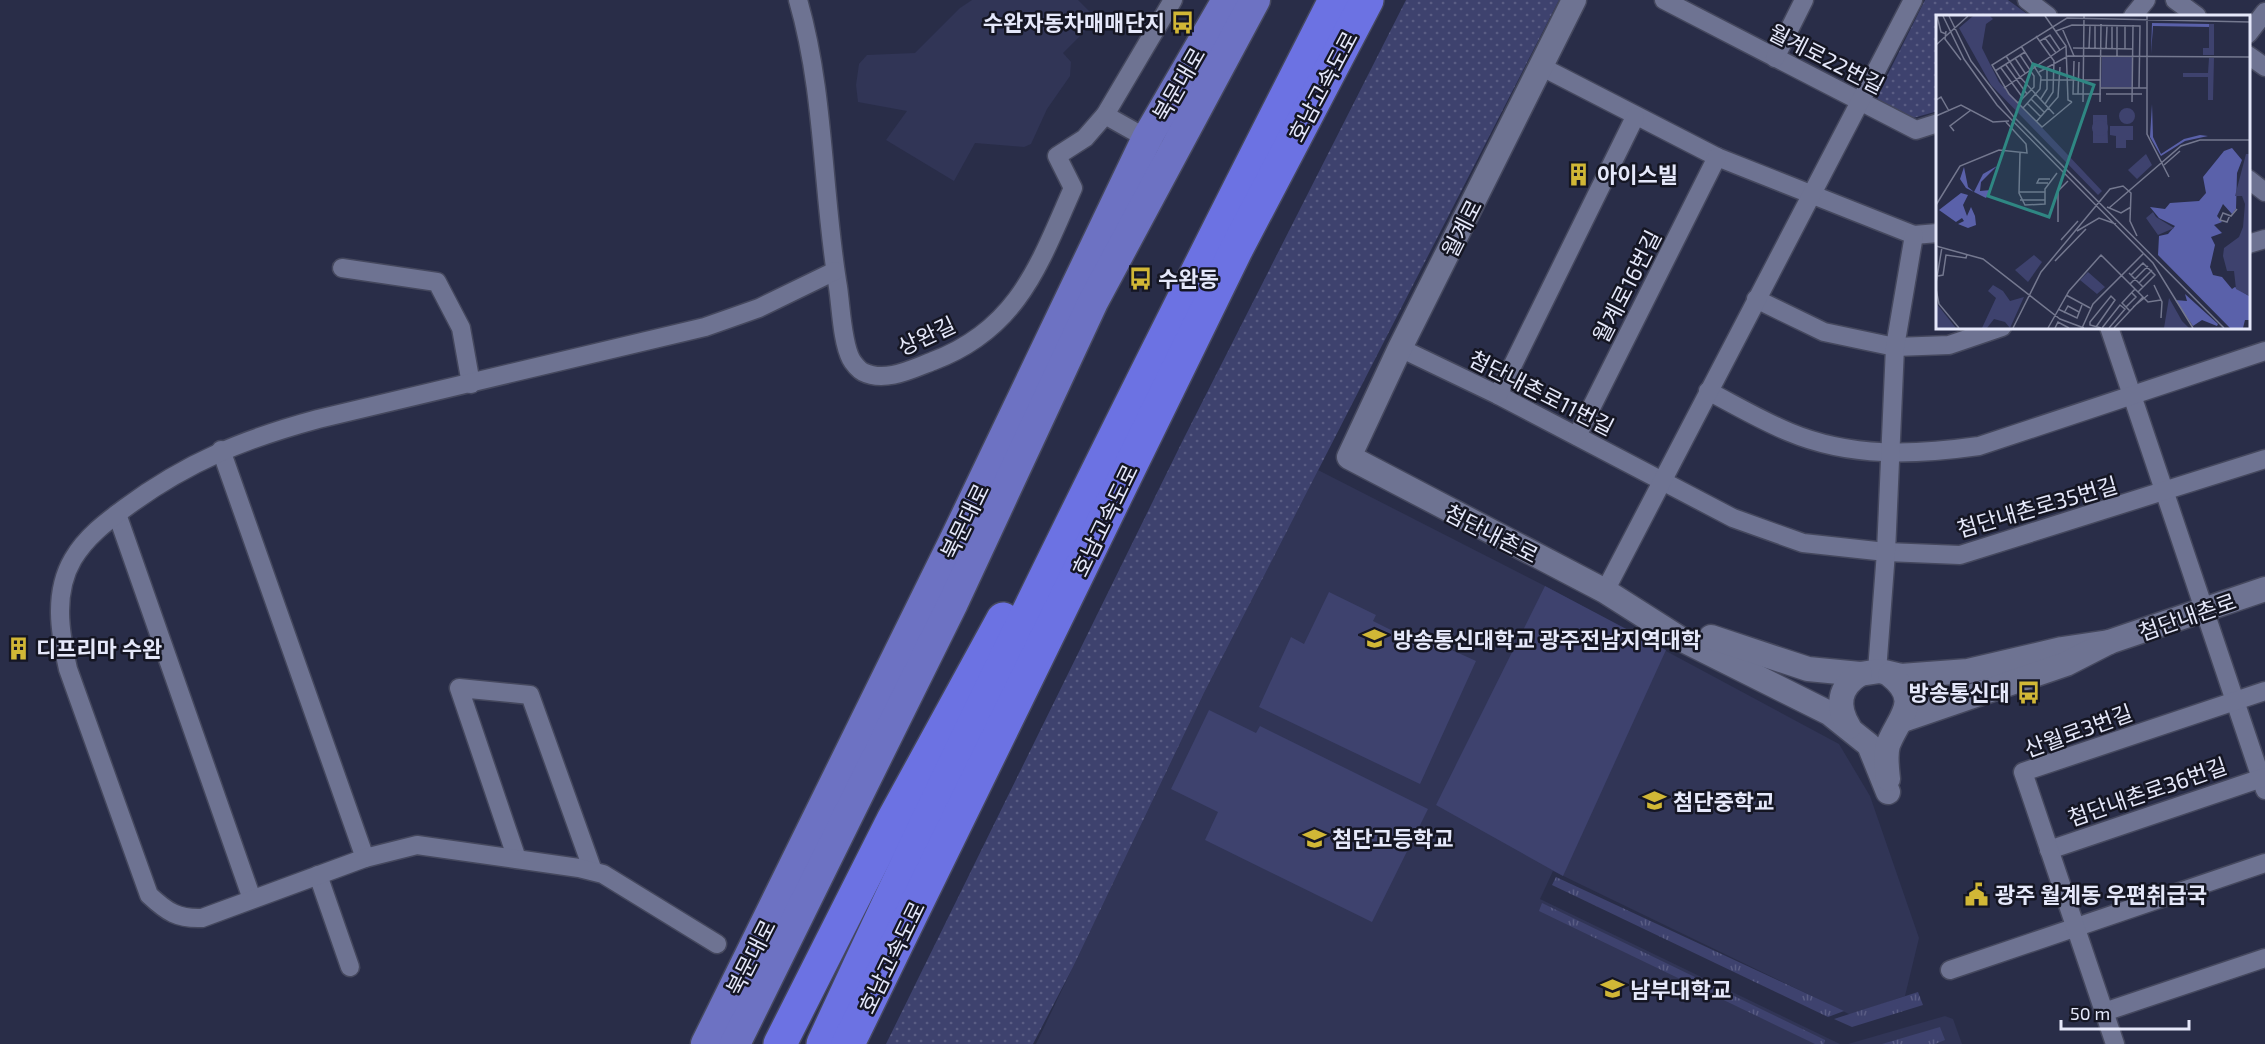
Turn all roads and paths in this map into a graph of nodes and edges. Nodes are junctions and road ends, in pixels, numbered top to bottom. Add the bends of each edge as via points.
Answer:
1 (798, 0) edge
2 (1173, 0) edge
3 (1227, 0) edge
4 (1255, 0) edge
5 (1335, 0) edge
6 (1367, 0) edge
7 (1574, 0) edge
8 (1664, 0) edge
9 (1804, 0) edge
10 (1912, 0) edge
11 (2027, 0) edge
12 (2146, 0) edge
13 (2175, 0) edge
14 (1698, 8) edge
15 (2265, 12) edge
16 (2047, 15) edge
17 (2134, 15) edge
18 (2196, 15) edge
19 (2250, 31) edge
20 (2250, 56) edge
21 (1775, 57) junction
22 (1542, 67) junction
23 (2265, 67) edge
24 (1861, 102) junction
25 (1105, 115) junction
26 (1635, 117) junction
27 (1936, 124) edge
28 (1147, 138) junction
29 (1173, 153) junction
30 (1717, 157) junction
31 (2250, 181) edge
32 (2265, 192) edge
33 (1811, 194) junction
34 (1936, 233) edge
35 (1914, 236) junction
36 (2265, 239) edge
37 (1212, 240) junction
38 (2250, 243) edge
39 (342, 268) dead end
40 (835, 271) junction
41 (1756, 299) junction
42 (1999, 328) edge
43 (2109, 328) edge
44 (1400, 348) junction
45 (1895, 348) junction
46 (2265, 351) edge
47 (471, 384) junction
48 (1708, 391) junction
49 (1498, 394) junction
50 (2132, 394) junction
51 (1577, 436) junction
52 (221, 450) junction
53 (1890, 454) junction
54 (1349, 457) joint
55 (2265, 459) edge
56 (1661, 482) junction
57 (2165, 492) junction
58 (117, 514) junction
59 (1886, 552) junction
60 (2265, 589) edge
61 (1605, 591) junction
62 (1637, 609) junction
63 (2204, 609) junction
64 (2109, 642) junction
65 (1875, 673) junction
66 (2265, 691) edge
67 (2235, 701) junction
68 (1900, 725) junction
69 (1853, 730) junction
70 (2264, 782) edge
71 (2049, 850) junction
72 (365, 858) junction
73 (517, 859) junction
74 (2265, 863) edge
75 (593, 871) junction
76 (318, 875) junction
77 (252, 899) junction
78 (2075, 927) junction
79 (717, 944) dead end
80 (2265, 958) edge
81 (350, 967) dead end
82 (1950, 970) dead end
83 (2104, 1012) junction
84 (706, 1044) edge
85 (735, 1044) edge
86 (780, 1044) edge
87 (823, 1044) edge
88 (848, 1044) edge
89 (2115, 1044) edge

1 - 40 street, 상완길 via 813,64
2 - 25 street, 상완길
3 - 28 main road, 북문대로
4 - 29 main road, 북문대로
5 - 37 highway, 호남고속도로
6 - 88 highway, 호남고속도로 via 1236,250
7 - 22 street, 월계로
8 - 14 street, 월계로22번길
9 - 21 street
10 - 24 street
11 - 16 street
12 - 17 street
13 - 18 street
14 - 21 street, 월계로22번길
15 - 19 street
20 - 23 street
21 - 24 street, 월계로22번길
22 - 26 street
22 - 44 street, 월계로
24 - 27 street, 월계로22번길 via 1916,130
24 - 33 street
25 - 28 street
25 - 40 street, 상완길 via 1085,138 1057,156 1073,188 1045,252 1022,292 986,332 937,359 898,374 877,376 862,371 849,352
26 - 30 street
26 - 49 street
28 - 29 street
28 - 84 main road, 북문대로
29 - 85 main road, 북문대로 via 1093,302 953,603
30 - 33 street
30 - 51 street, 월계로16번길
31 - 32 street
33 - 35 street
33 - 41 street
34 - 35 street
35 - 45 street
36 - 38 street
37 - 86 highway via 1144,346 1057,519 893,820
37 - 87 highway, 호남고속도로
39 - 47 street via 437,282 461,328
40 - 47 street via 759,308 705,327
41 - 45 street via 1824,332
41 - 48 street
42 - 45 street via 1948,345
43 - 50 street
44 - 49 street, 첨단내촌로11번길
44 - 54 street, 월계로
45 - 53 street
46 - 50 street
47 - 52 street via 318,419
48 - 53 street via 1790,432 1836,447
48 - 56 street
49 - 51 street, 첨단내촌로11번길
50 - 53 street via 1979,446
50 - 57 street
51 - 56 street, 첨단내촌로11번길
52 - 58 street via 176,472
52 - 72 street
53 - 59 street
54 - 61 street, 첨단내촌로
55 - 57 street, 첨단내촌로35번길
56 - 59 street, 첨단내촌로11번길 via 1733,518 1803,543
56 - 61 street
57 - 59 street, 첨단내촌로35번길 via 1960,555
57 - 63 street
58 - 77 street
58 - 77 street via 87,539 72,560 63,586 60,627 68,669 148,895 183,918 202,918
59 - 65 street
60 - 63 street, 첨단내촌로
61 - 62 street, 첨단내촌로
62 - 65 street via 1736,647 1808,669
62 - 69 street via 1679,638 1797,695
63 - 64 street, 첨단내촌로
63 - 67 street, 첨단내촌로36번길
64 - 65 street via 1968,671
64 - 68 street via 2066,664
65 - 68 street via 1898,681 1906,700
65 - 69 street via 1845,687 1841,697 1843,718
66 - 67 street, 산월로3번길
67 - 70 street, 첨단내촌로36번길
67 - 71 street, 산월로3번길 via 2023,772
68 - 69 street via 1878,738
68 - 69 street via 1887,747 1888,792 1869,745
70 - 71 street, 첨단내촌로36번길
71 - 78 street, 산월로3번길
72 - 73 street via 417,844
72 - 76 street
73 - 75 street
73 - 75 street via 459,688 530,695
74 - 78 street
75 - 79 street
76 - 77 street
76 - 81 street
78 - 82 street
78 - 83 street, 산월로3번길
80 - 83 street
83 - 89 street, 산월로3번길

